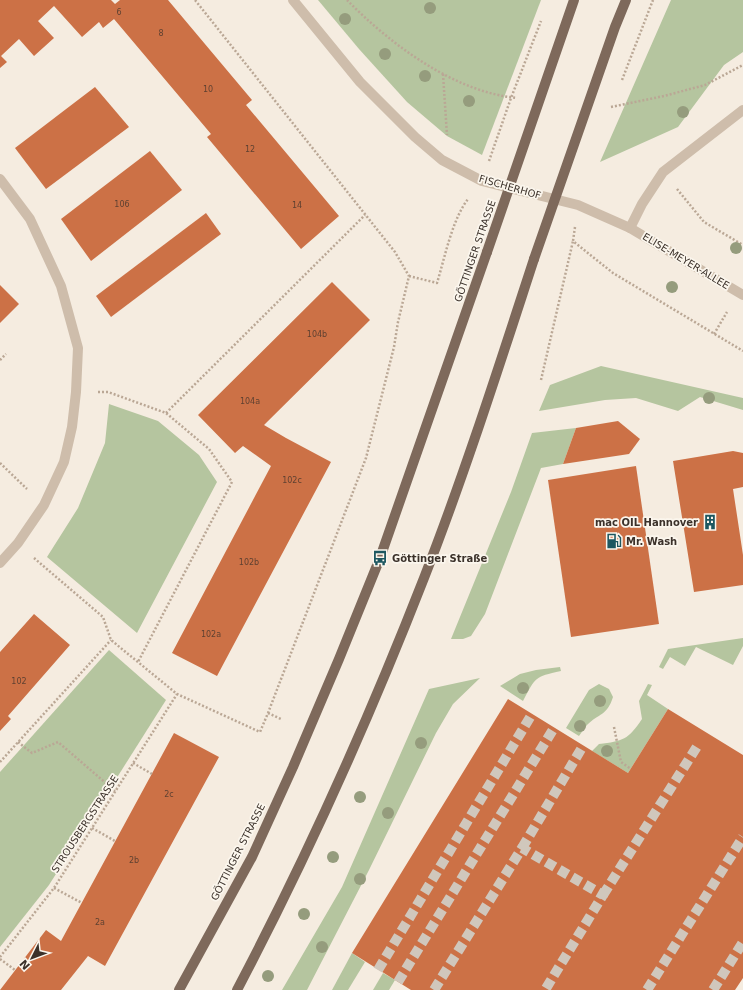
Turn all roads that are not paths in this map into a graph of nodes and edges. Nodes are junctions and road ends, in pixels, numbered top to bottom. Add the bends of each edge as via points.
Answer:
1 (293, 0) edge
2 (574, 0) edge
3 (626, 0) edge
4 (743, 110) edge
5 (0, 179) edge
6 (630, 228) junction
7 (743, 295) edge
8 (0, 563) edge
9 (179, 990) edge
10 (237, 990) edge

1 - 6 street, FISCHERHOF via 360,82 415,138 442,160 482,181 578,205
2 - 9 main road, GÖTTINGER STRASSE, bridge via 380,558 293,767 252,857
3 - 10 main road, bridge via 425,576 339,781 270,927
4 - 6 street via 663,172
5 - 8 street via 30,219 61,286 78,348 72,427 64,462 44,505 18,543
6 - 7 street, ELISE-MEYER-ALLEE

